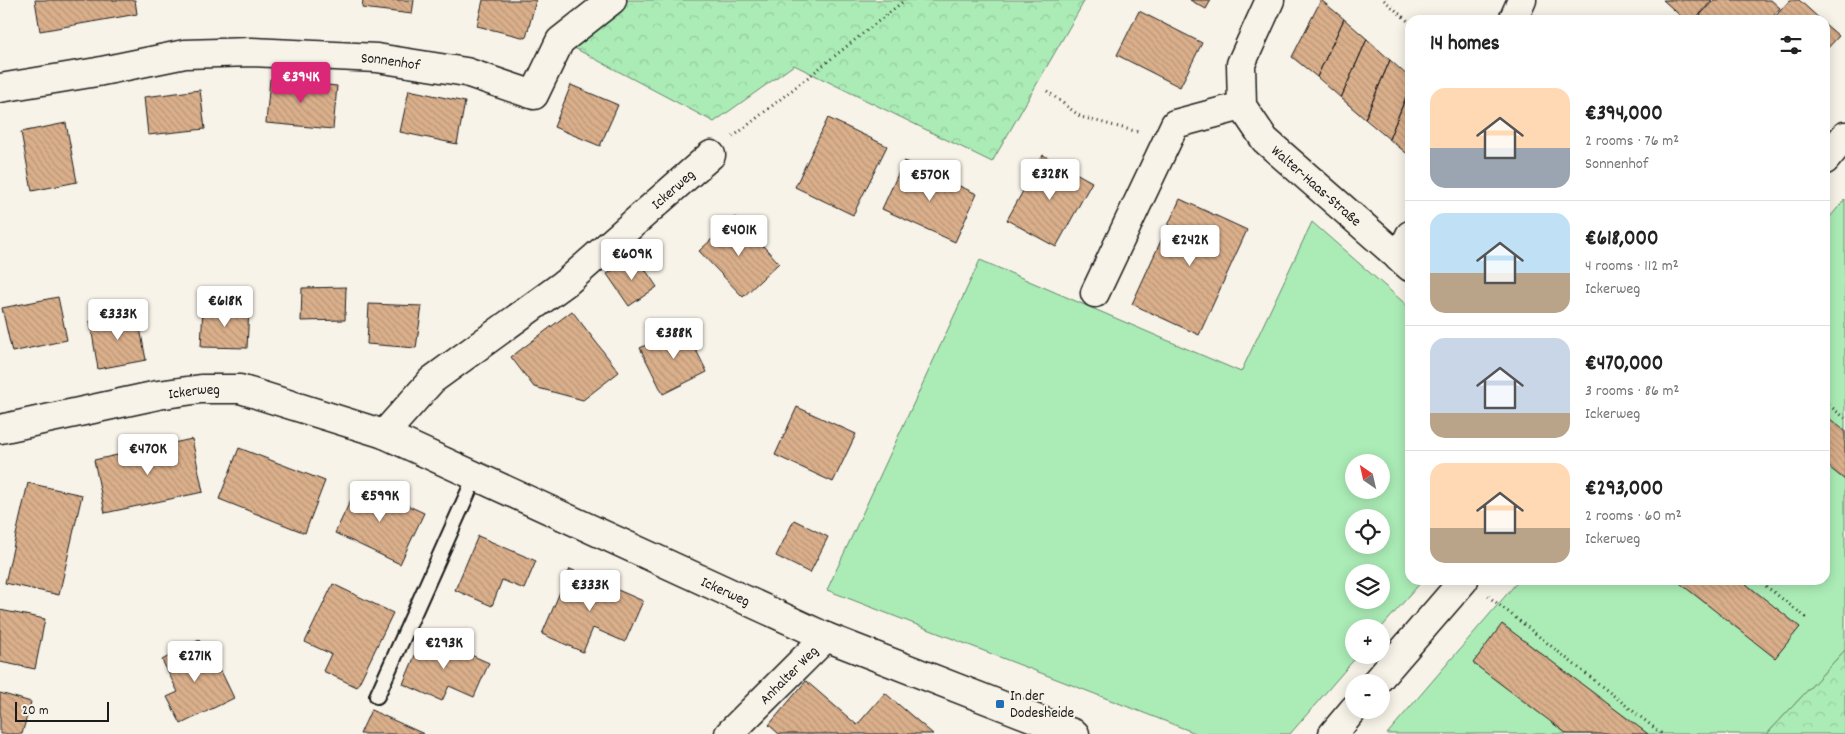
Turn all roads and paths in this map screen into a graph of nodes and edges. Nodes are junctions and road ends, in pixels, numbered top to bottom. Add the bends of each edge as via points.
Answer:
1 (612, 0) edge
2 (905, 0) edge
3 (1270, 0) edge
4 (1384, 0) edge
5 (1522, 0) edge
6 (1515, 15) edge
7 (1405, 19) edge
8 (0, 88) edge
9 (1047, 91) dead end
10 (1242, 106) junction
11 (1845, 136) edge
12 (1167, 142) junction
13 (1830, 154) edge
14 (711, 155) joint
15 (1405, 252) edge
16 (1095, 293) dead end
17 (1830, 406) edge
18 (1845, 418) edge
19 (0, 429) edge
20 (384, 434) junction
21 (475, 477) junction
22 (1764, 585) edge
23 (1474, 586) edge
24 (1808, 619) dead end
25 (826, 637) junction
26 (1384, 674) edge
27 (377, 696) dead end
28 (1345, 719) edge
29 (729, 734) edge
30 (1075, 734) edge
31 (1332, 734) edge
32 (1662, 734) edge

1 - 8 street, Sonnenhof via 560,41 534,95 466,72 377,58 252,52 185,54
2 - 14 path
3 - 10 street via 1241,64
4 - 7 path
5 - 6 street
9 - 12 path via 1081,117 1127,127
10 - 12 street via 1176,124
10 - 15 street, Walter-Haas-Straße via 1265,140
11 - 13 street
12 - 16 street
14 - 20 street, Ickerweg via 568,282 432,380
17 - 18 path
19 - 20 street, Ickerweg via 104,405 201,389 240,389
20 - 21 street, Ickerweg
21 - 25 street, Ickerweg
21 - 27 lane
22 - 24 path
23 - 26 street
23 - 32 path
25 - 29 street, Anhalter Weg
25 - 30 street, Ickerweg
28 - 31 street

